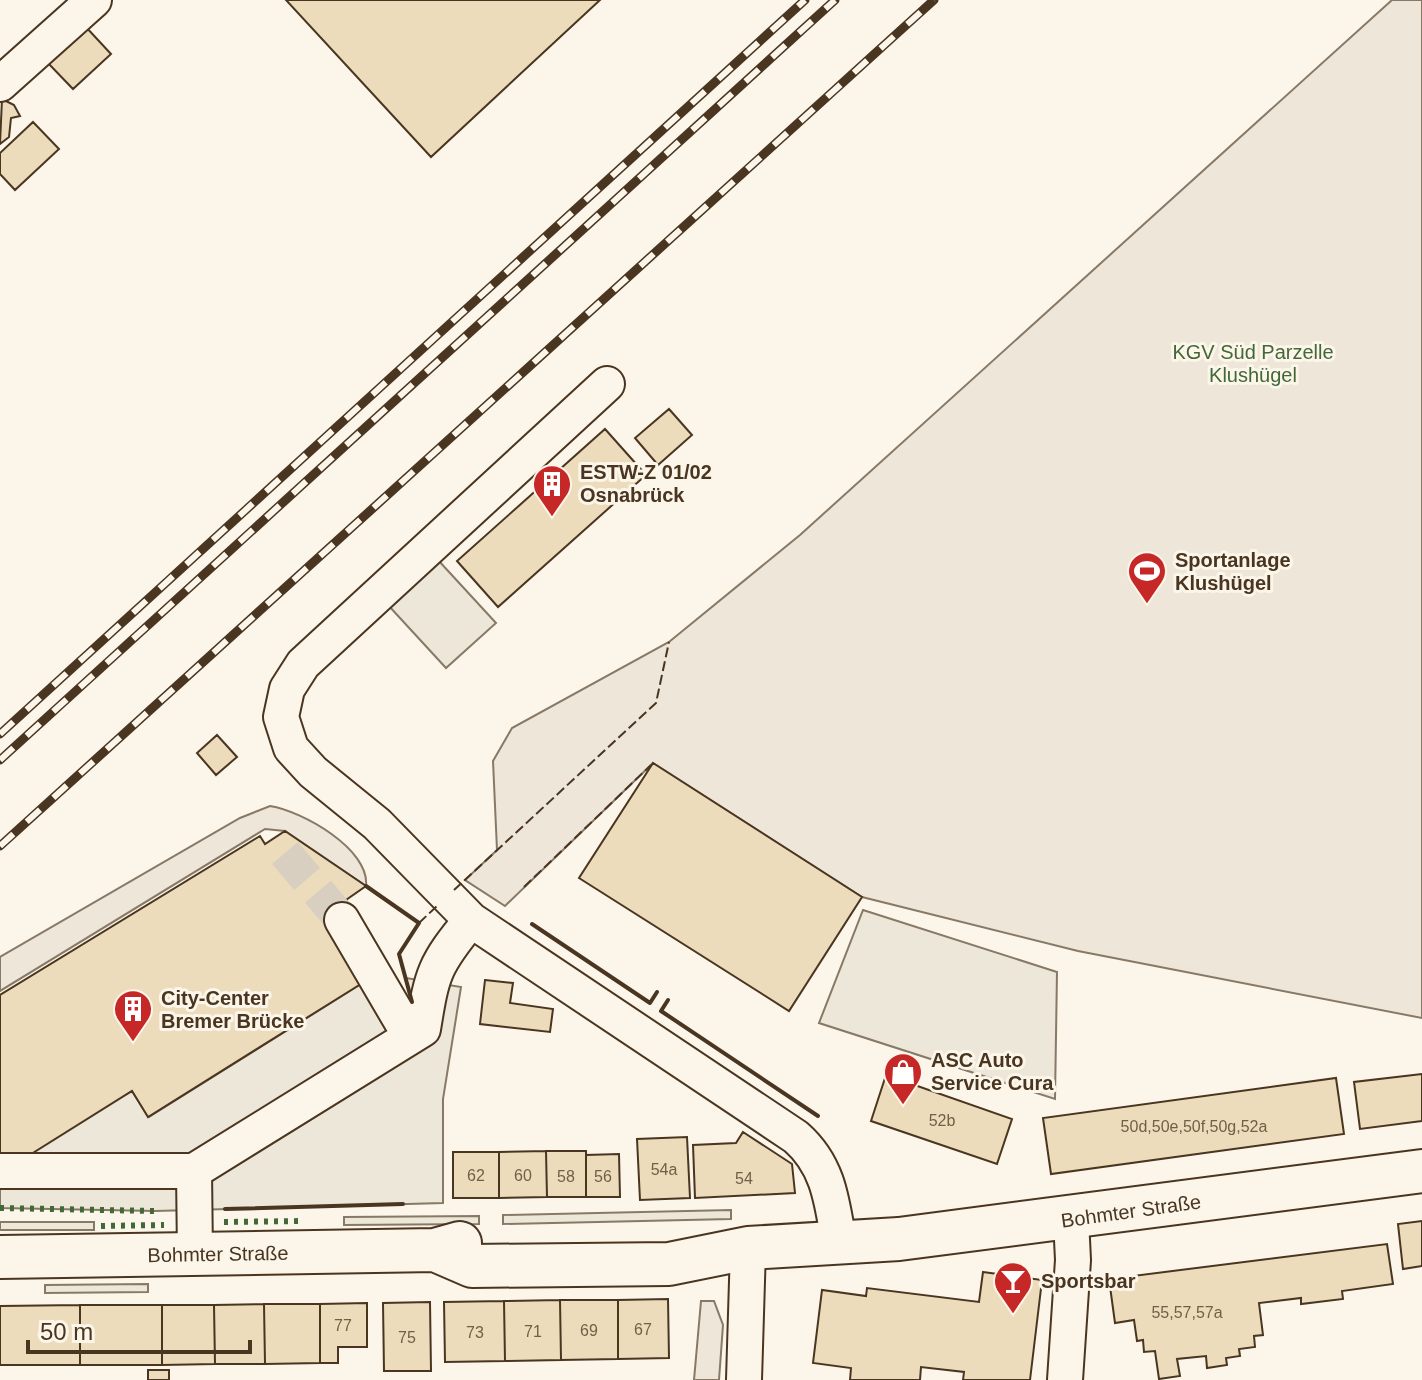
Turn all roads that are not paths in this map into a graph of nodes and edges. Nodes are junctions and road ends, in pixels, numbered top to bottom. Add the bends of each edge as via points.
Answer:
1 (94, 0) edge
2 (0, 84) edge
3 (607, 384) dead end
4 (342, 920) tunnel mouth
5 (471, 920) junction
6 (410, 1036) junction
7 (0, 1171) edge
8 (194, 1171) junction
9 (1422, 1171) edge
10 (1071, 1219) junction
11 (839, 1243) junction
12 (748, 1248) junction
13 (195, 1255) junction
14 (0, 1257) edge
15 (744, 1380) edge
16 (1065, 1380) edge

1 - 2 street
3 - 5 street via 303,664 287,689 281,717 291,748 377,824
4 - 6 street
5 - 6 street via 441,957 431,977 423,1029
5 - 11 street via 796,1137 825,1173
6 - 8 street
7 - 8 street
8 - 13 street
9 - 10 main road, Bohmter Straße
10 - 11 main road, Bohmter Straße
10 - 16 street
11 - 12 main road, Bohmter Straße
12 - 13 main road, Bohmter Straße via 667,1238 472,1240 435,1250
12 - 15 street
13 - 14 main road, Bohmter Straße

